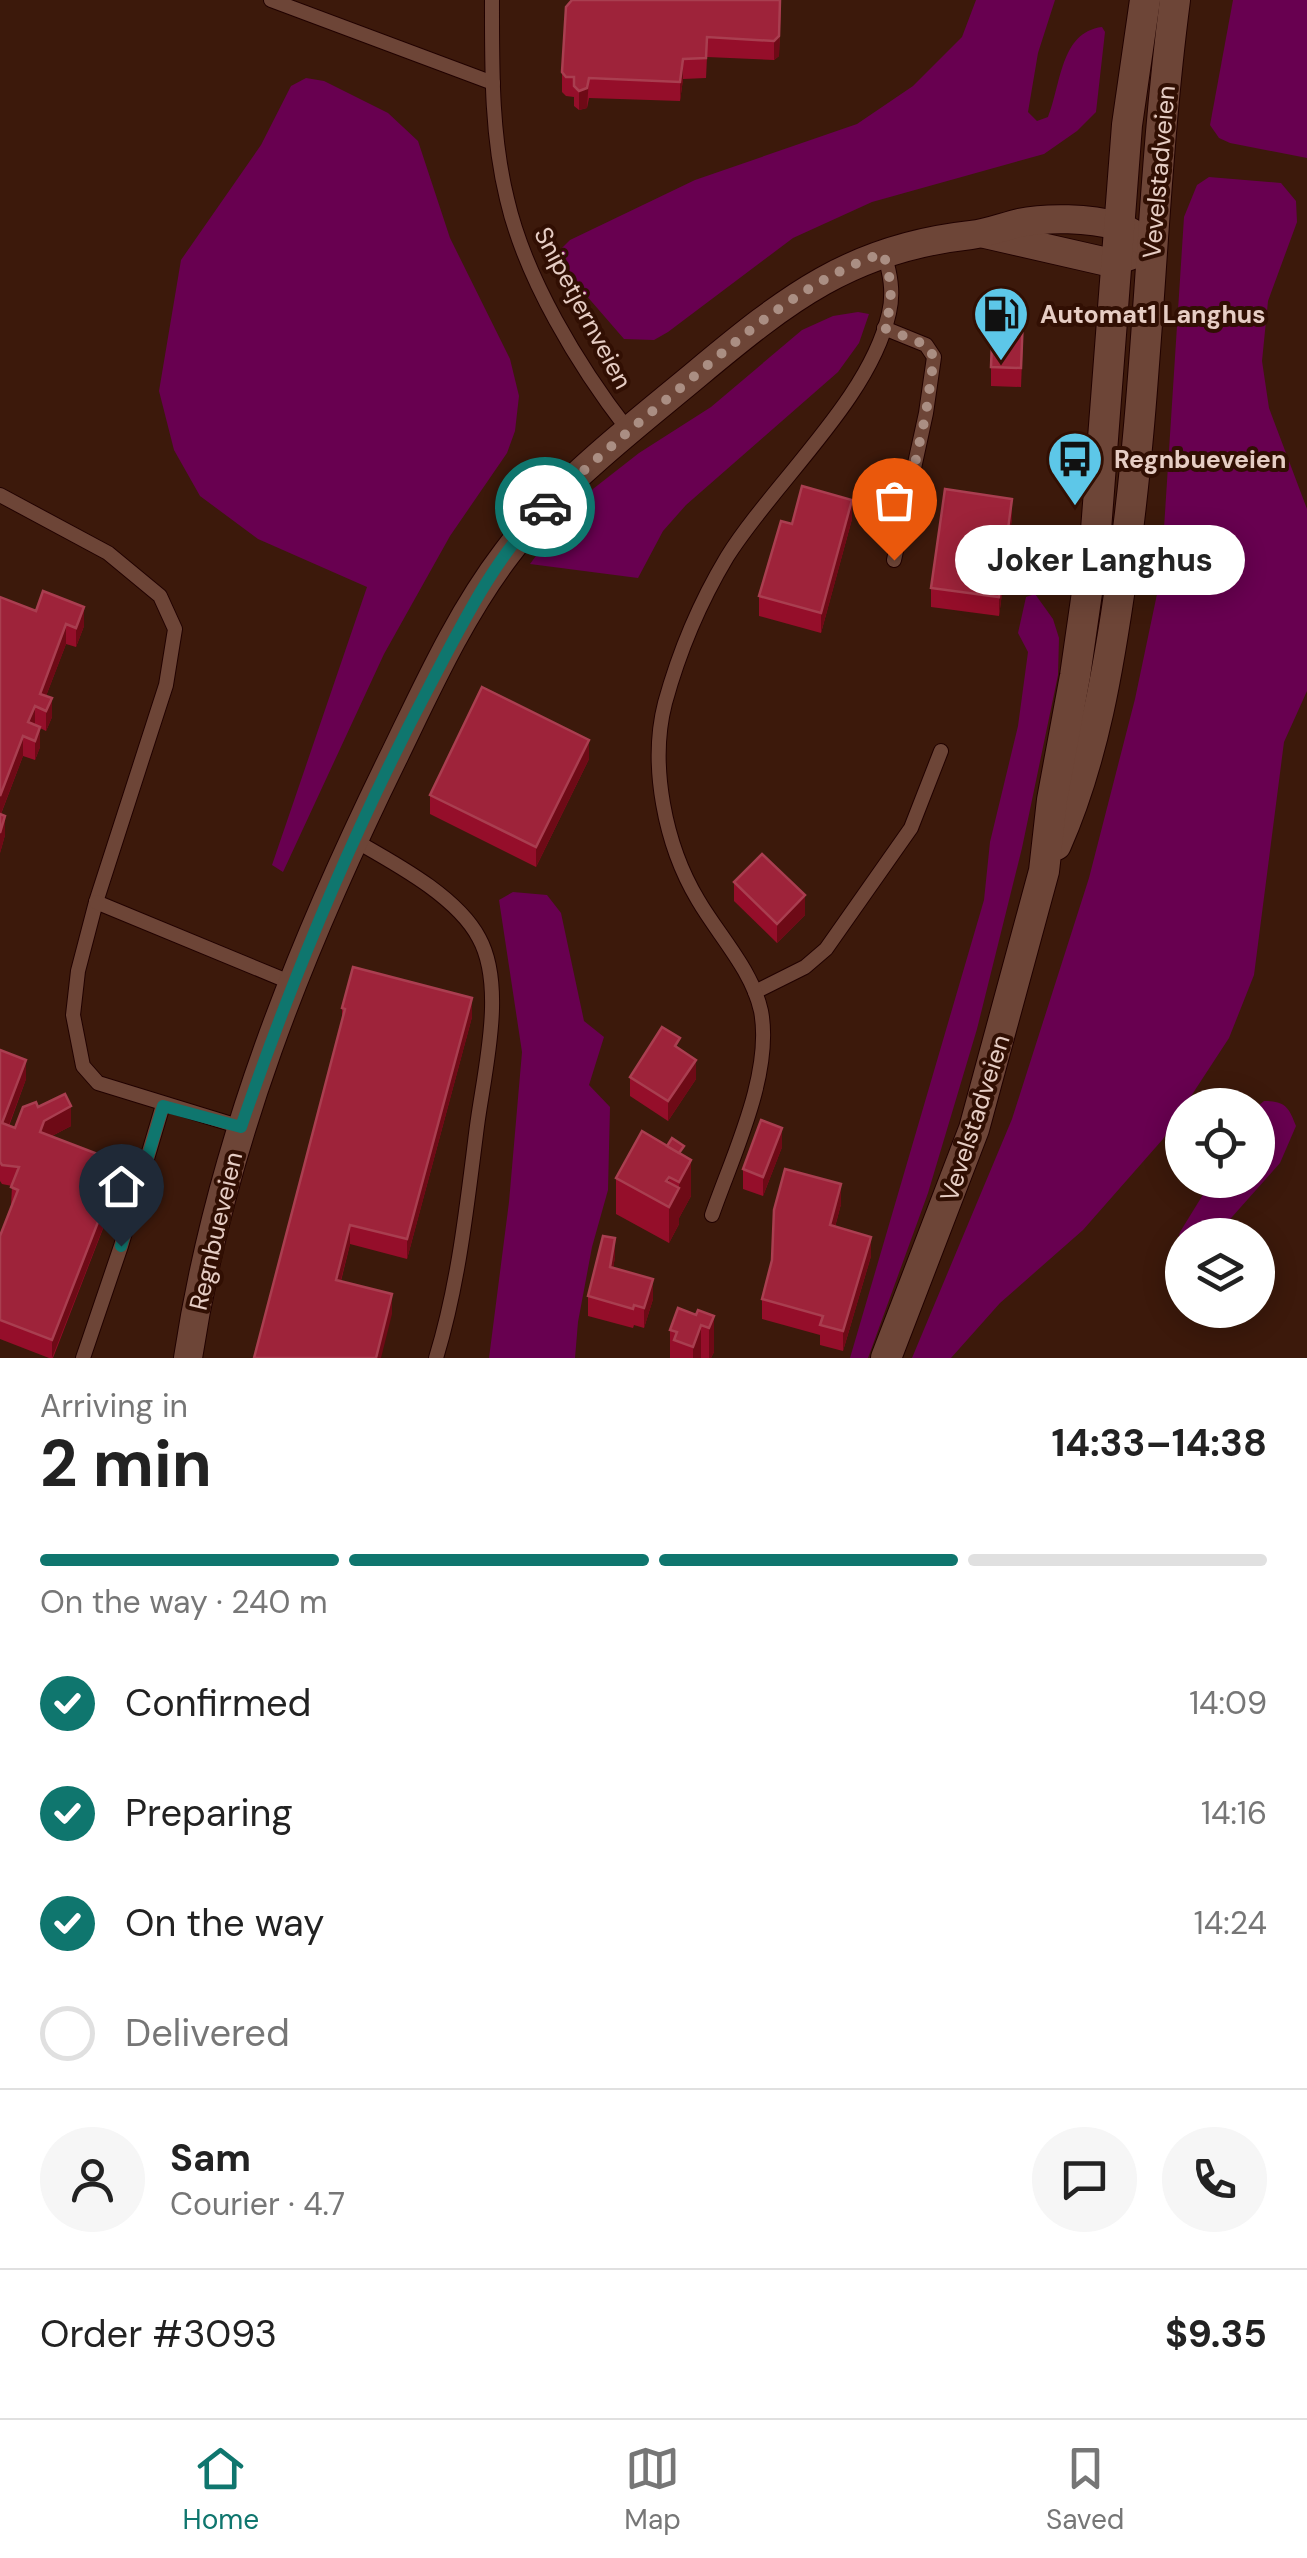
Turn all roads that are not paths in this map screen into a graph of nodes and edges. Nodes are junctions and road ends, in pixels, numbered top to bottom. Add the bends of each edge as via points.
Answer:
1 (272, 0) edge
2 (492, 0) edge
3 (1145, 0) edge
4 (1175, 0) edge
5 (493, 83) junction
6 (1120, 226) junction
7 (984, 234) junction
8 (1152, 247) junction
9 (883, 253) junction
10 (1118, 260) junction
11 (884, 328) junction
12 (628, 430) junction
13 (0, 494) edge
14 (894, 560) dead end
15 (940, 750) dead end
16 (354, 840) junction
17 (1044, 870) junction
18 (96, 902) junction
19 (292, 982) junction
20 (755, 992) junction
21 (163, 1106) junction
22 (241, 1127) junction
23 (712, 1215) dead end
24 (83, 1358) edge
25 (188, 1358) edge
26 (436, 1358) edge
27 (886, 1358) edge

1 - 5 lane
2 - 5 lane, Snipetjernveien
3 - 6 main road, Vevelstadveien
4 - 8 main road, Vevelstadveien
5 - 12 lane, Snipetjernveien via 501,172 527,258
6 - 7 street, Regnbueveien via 1024,222
6 - 8 street, Regnbueveien
6 - 10 main road, Vevelstadveien
7 - 9 street, Regnbueveien
7 - 10 street, Regnbueveien
8 - 10 street, Regnbueveien
8 - 17 main road, Vevelstadveien via 1114,634 1072,808
9 - 11 lane via 891,278
9 - 12 street, Regnbueveien via 838,271 769,315
10 - 17 main road, Vevelstadveien via 1094,548
11 - 14 lane via 926,345 934,357
11 - 20 lane via 838,411 726,559 680,655 664,707 659,776 677,850 696,897
12 - 16 street, Regnbueveien via 535,518 482,589
13 - 18 lane via 108,552 160,596 175,629 166,684
15 - 20 lane via 911,828 826,949
16 - 19 street, Regnbueveien
16 - 26 lane via 447,901 480,938 491,976 460,1258
17 - 27 main road, Vevelstadveien via 974,1130
18 - 19 lane
18 - 21 lane via 73,1015 83,1066 98,1084
19 - 22 street, Regnbueveien
20 - 23 lane via 762,1014 758,1082
21 - 22 lane
21 - 24 lane
22 - 25 street, Regnbueveien

